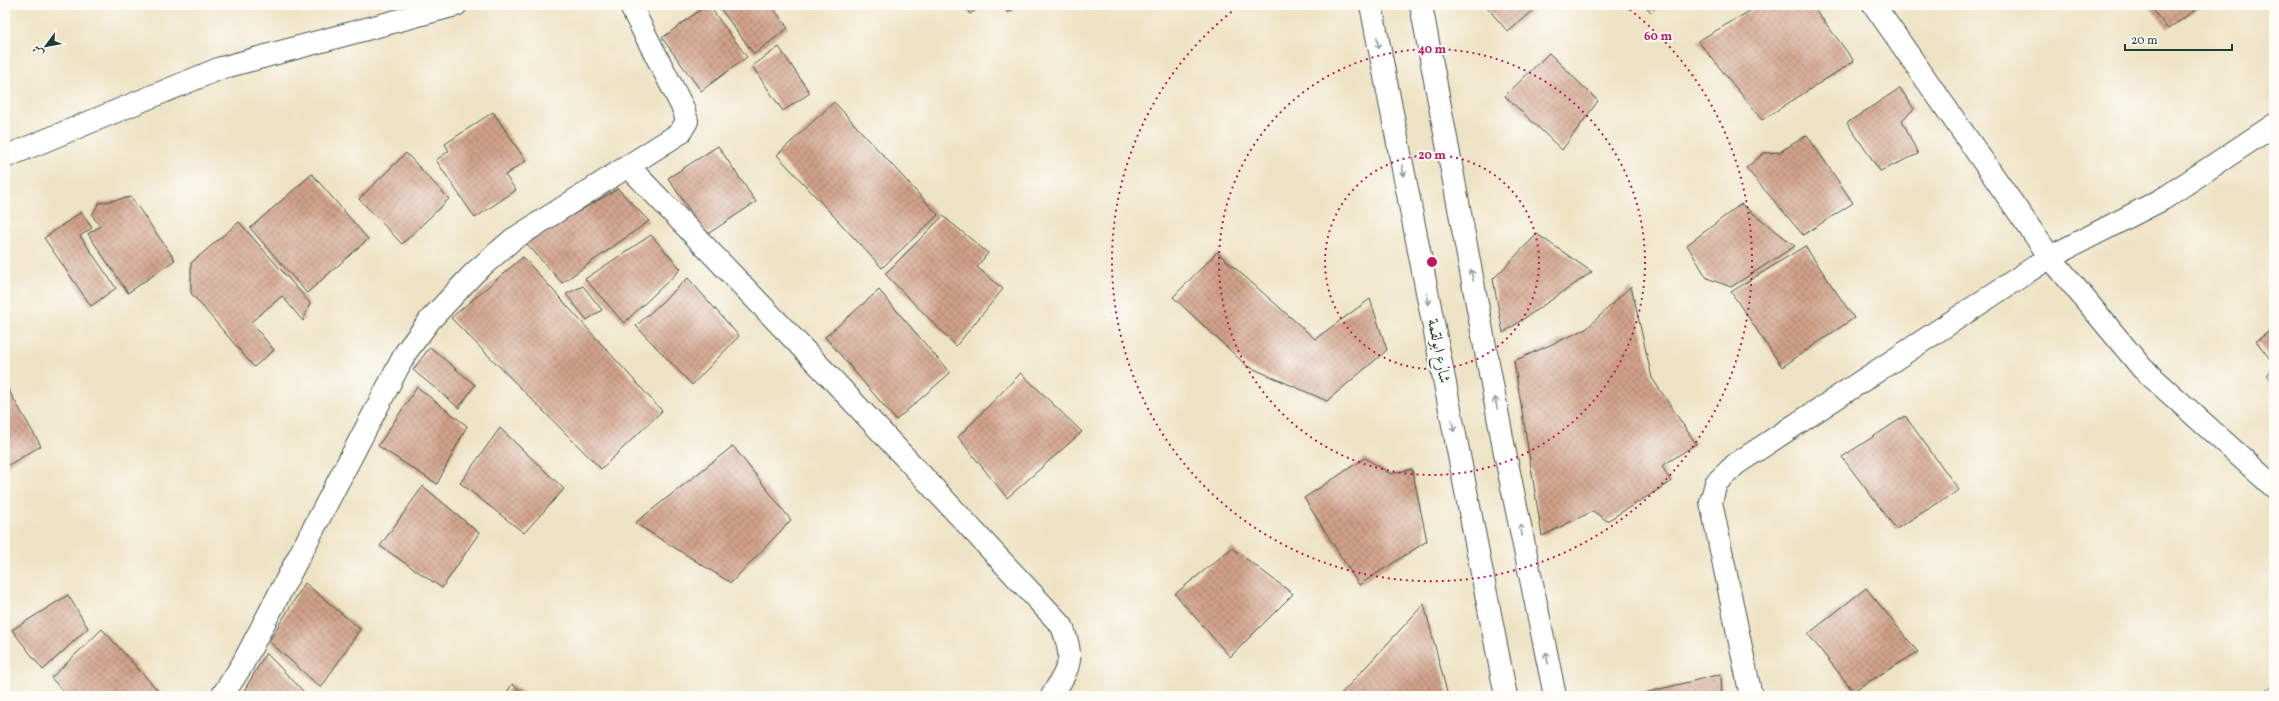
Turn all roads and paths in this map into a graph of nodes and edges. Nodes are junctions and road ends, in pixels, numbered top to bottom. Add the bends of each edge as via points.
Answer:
1 (456, 5) edge
2 (630, 5) edge
3 (1371, 5) edge
4 (1422, 5) edge
5 (1874, 5) edge
6 (2274, 125) edge
7 (5, 157) edge
8 (628, 166) junction
9 (2050, 257) junction
10 (2274, 487) edge
11 (222, 696) edge
12 (1052, 696) edge
13 (1506, 696) edge
14 (1555, 696) edge
15 (1751, 696) edge

1 - 7 street via 221,68
2 - 8 street via 683,108 687,121 680,133
3 -> 13 street, شارع ابولقمة
14 -> 4 street via 1504,448
5 - 9 street
6 - 9 street via 2163,199
8 - 11 street via 512,240 474,273 430,320 406,352 242,665
8 - 12 street via 832,379 1062,626 1069,645 1069,668
9 - 10 street via 2142,368
9 - 15 street via 1736,464 1716,483 1711,502

